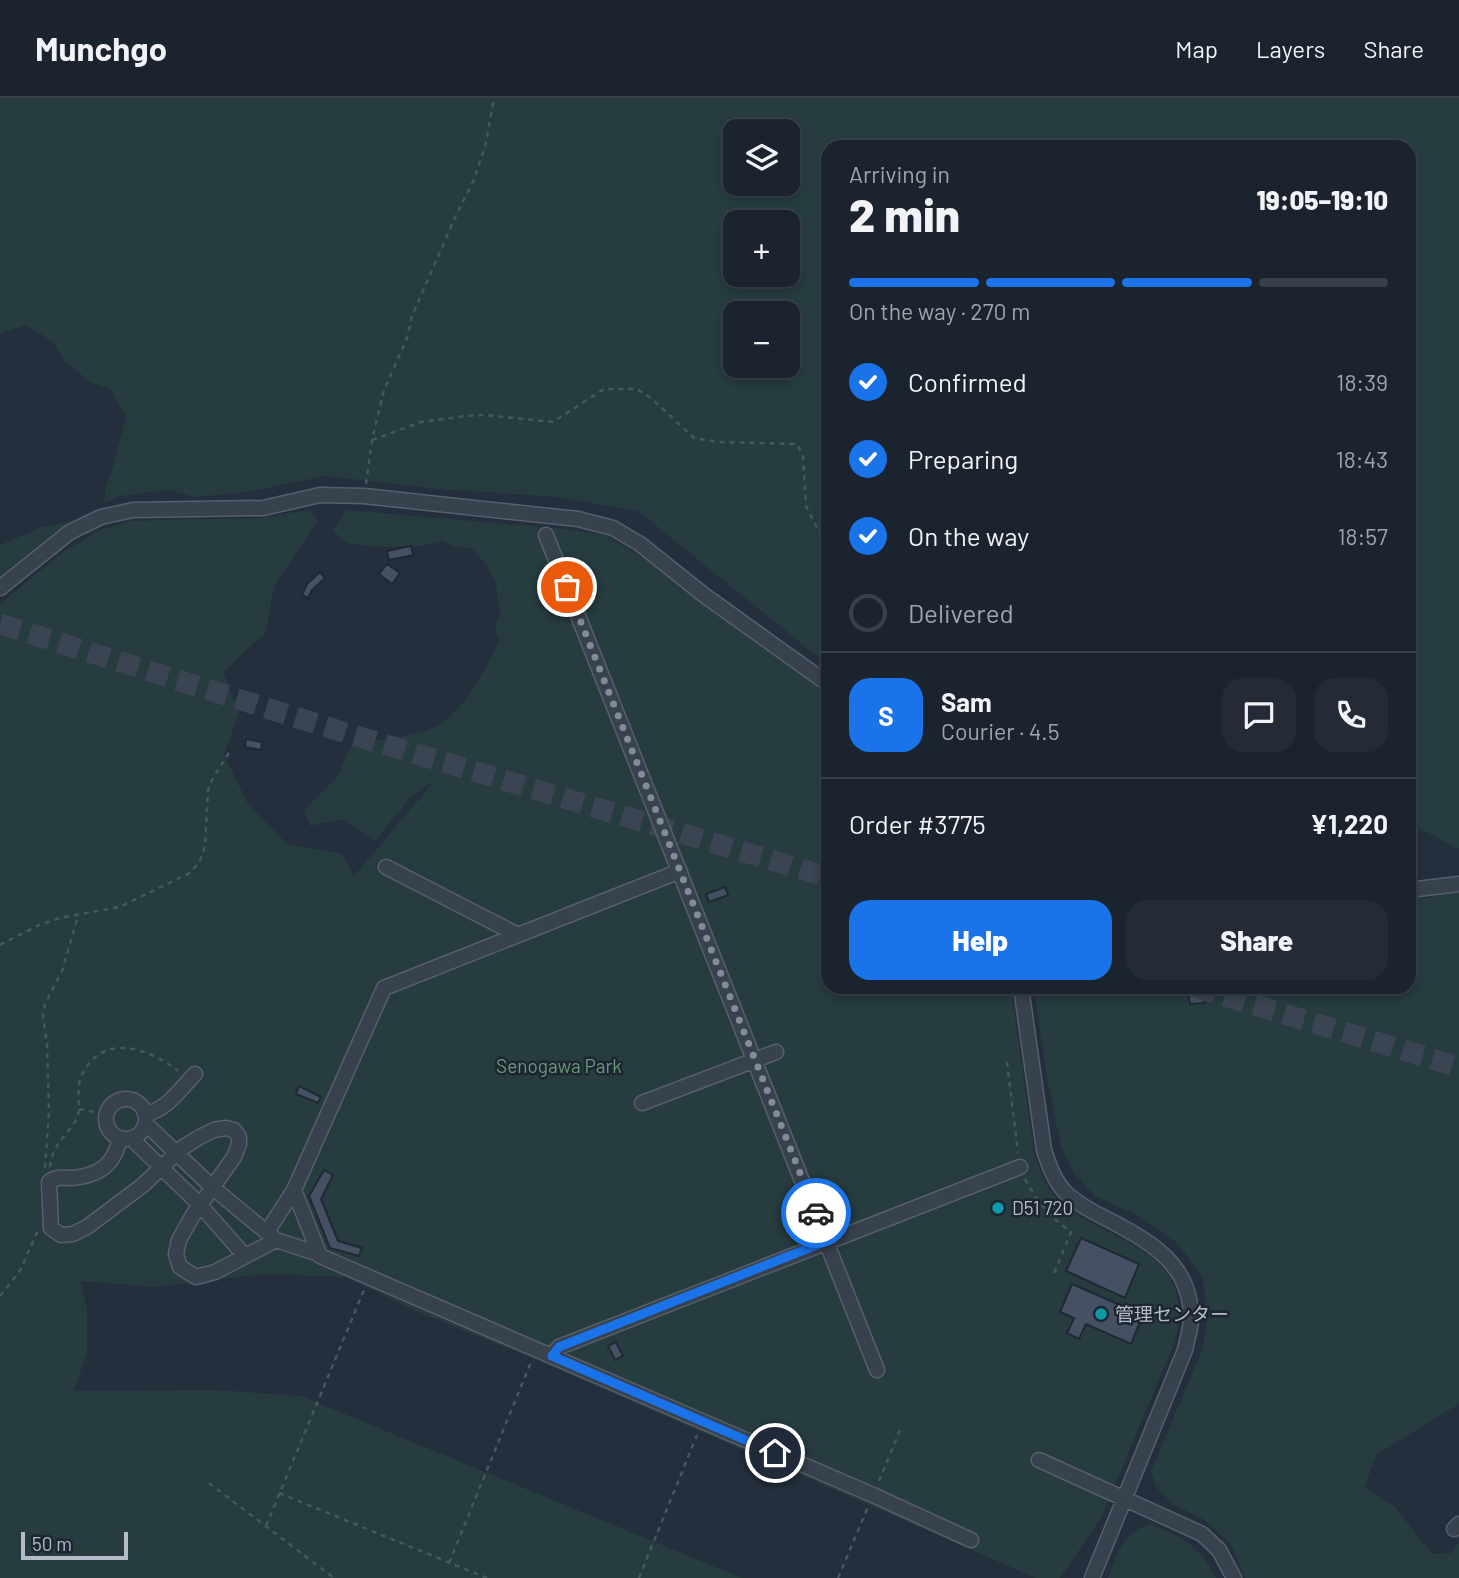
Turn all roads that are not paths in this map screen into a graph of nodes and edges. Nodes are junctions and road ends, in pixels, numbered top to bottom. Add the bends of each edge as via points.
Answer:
1 (546, 535) dead end
2 (0, 588) edge
3 (821, 679) edge
4 (386, 867) dead end
5 (680, 871) junction
6 (1459, 884) edge
7 (1416, 889) edge
8 (518, 935) junction
9 (1022, 994) edge
10 (776, 1052) dead end
11 (755, 1059) junction
12 (192, 1077) road end
13 (642, 1104) dead end
14 (146, 1119) junction
15 (126, 1139) junction
16 (177, 1153) junction
17 (1020, 1167) dead end
18 (163, 1168) junction
19 (212, 1187) junction
20 (295, 1190) junction
21 (201, 1206) junction
22 (271, 1236) junction
23 (827, 1241) junction
24 (319, 1254) junction
25 (245, 1256) junction
26 (552, 1356) junction
27 (877, 1370) dead end
28 (1039, 1460) dead end
29 (1125, 1499) junction
30 (971, 1540) dead end
31 (1092, 1578) edge
32 (1234, 1578) edge

1 - 5 street
2 - 3 street via 70,532 101,517 133,510 263,508 320,495 578,519 613,528 640,544
4 - 8 street
5 - 8 street
5 - 11 street
6 - 7 street
8 - 20 street via 384,988
9 - 29 street via 1044,1150 1052,1172 1063,1191 1080,1205 1163,1252 1189,1295 1191,1320 1185,1350
10 - 11 street
11 - 13 street
11 - 23 street
12 - 14 street
14 - 15 street via 136,1138
14 - 15 street via 136,1101 120,1098 113,1102 105,1119 109,1129
14 - 16 street
15 - 18 street
15 - 18 street via 93,1175 54,1177 47,1182 51,1227 61,1235 87,1227
16 - 18 street
16 - 19 street
16 - 19 street via 214,1130 234,1130 239,1144 234,1157
17 - 23 street
18 - 21 street
19 - 21 street
19 - 22 street
20 - 22 street
20 - 24 street
21 - 25 street
21 - 25 street via 179,1240 176,1254 180,1267 196,1277
22 - 24 street
22 - 25 street
23 - 26 street via 559,1347
23 - 27 street
24 - 26 street
26 - 30 street
28 - 29 street
29 - 31 street
29 - 32 street via 1202,1534 1219,1550

